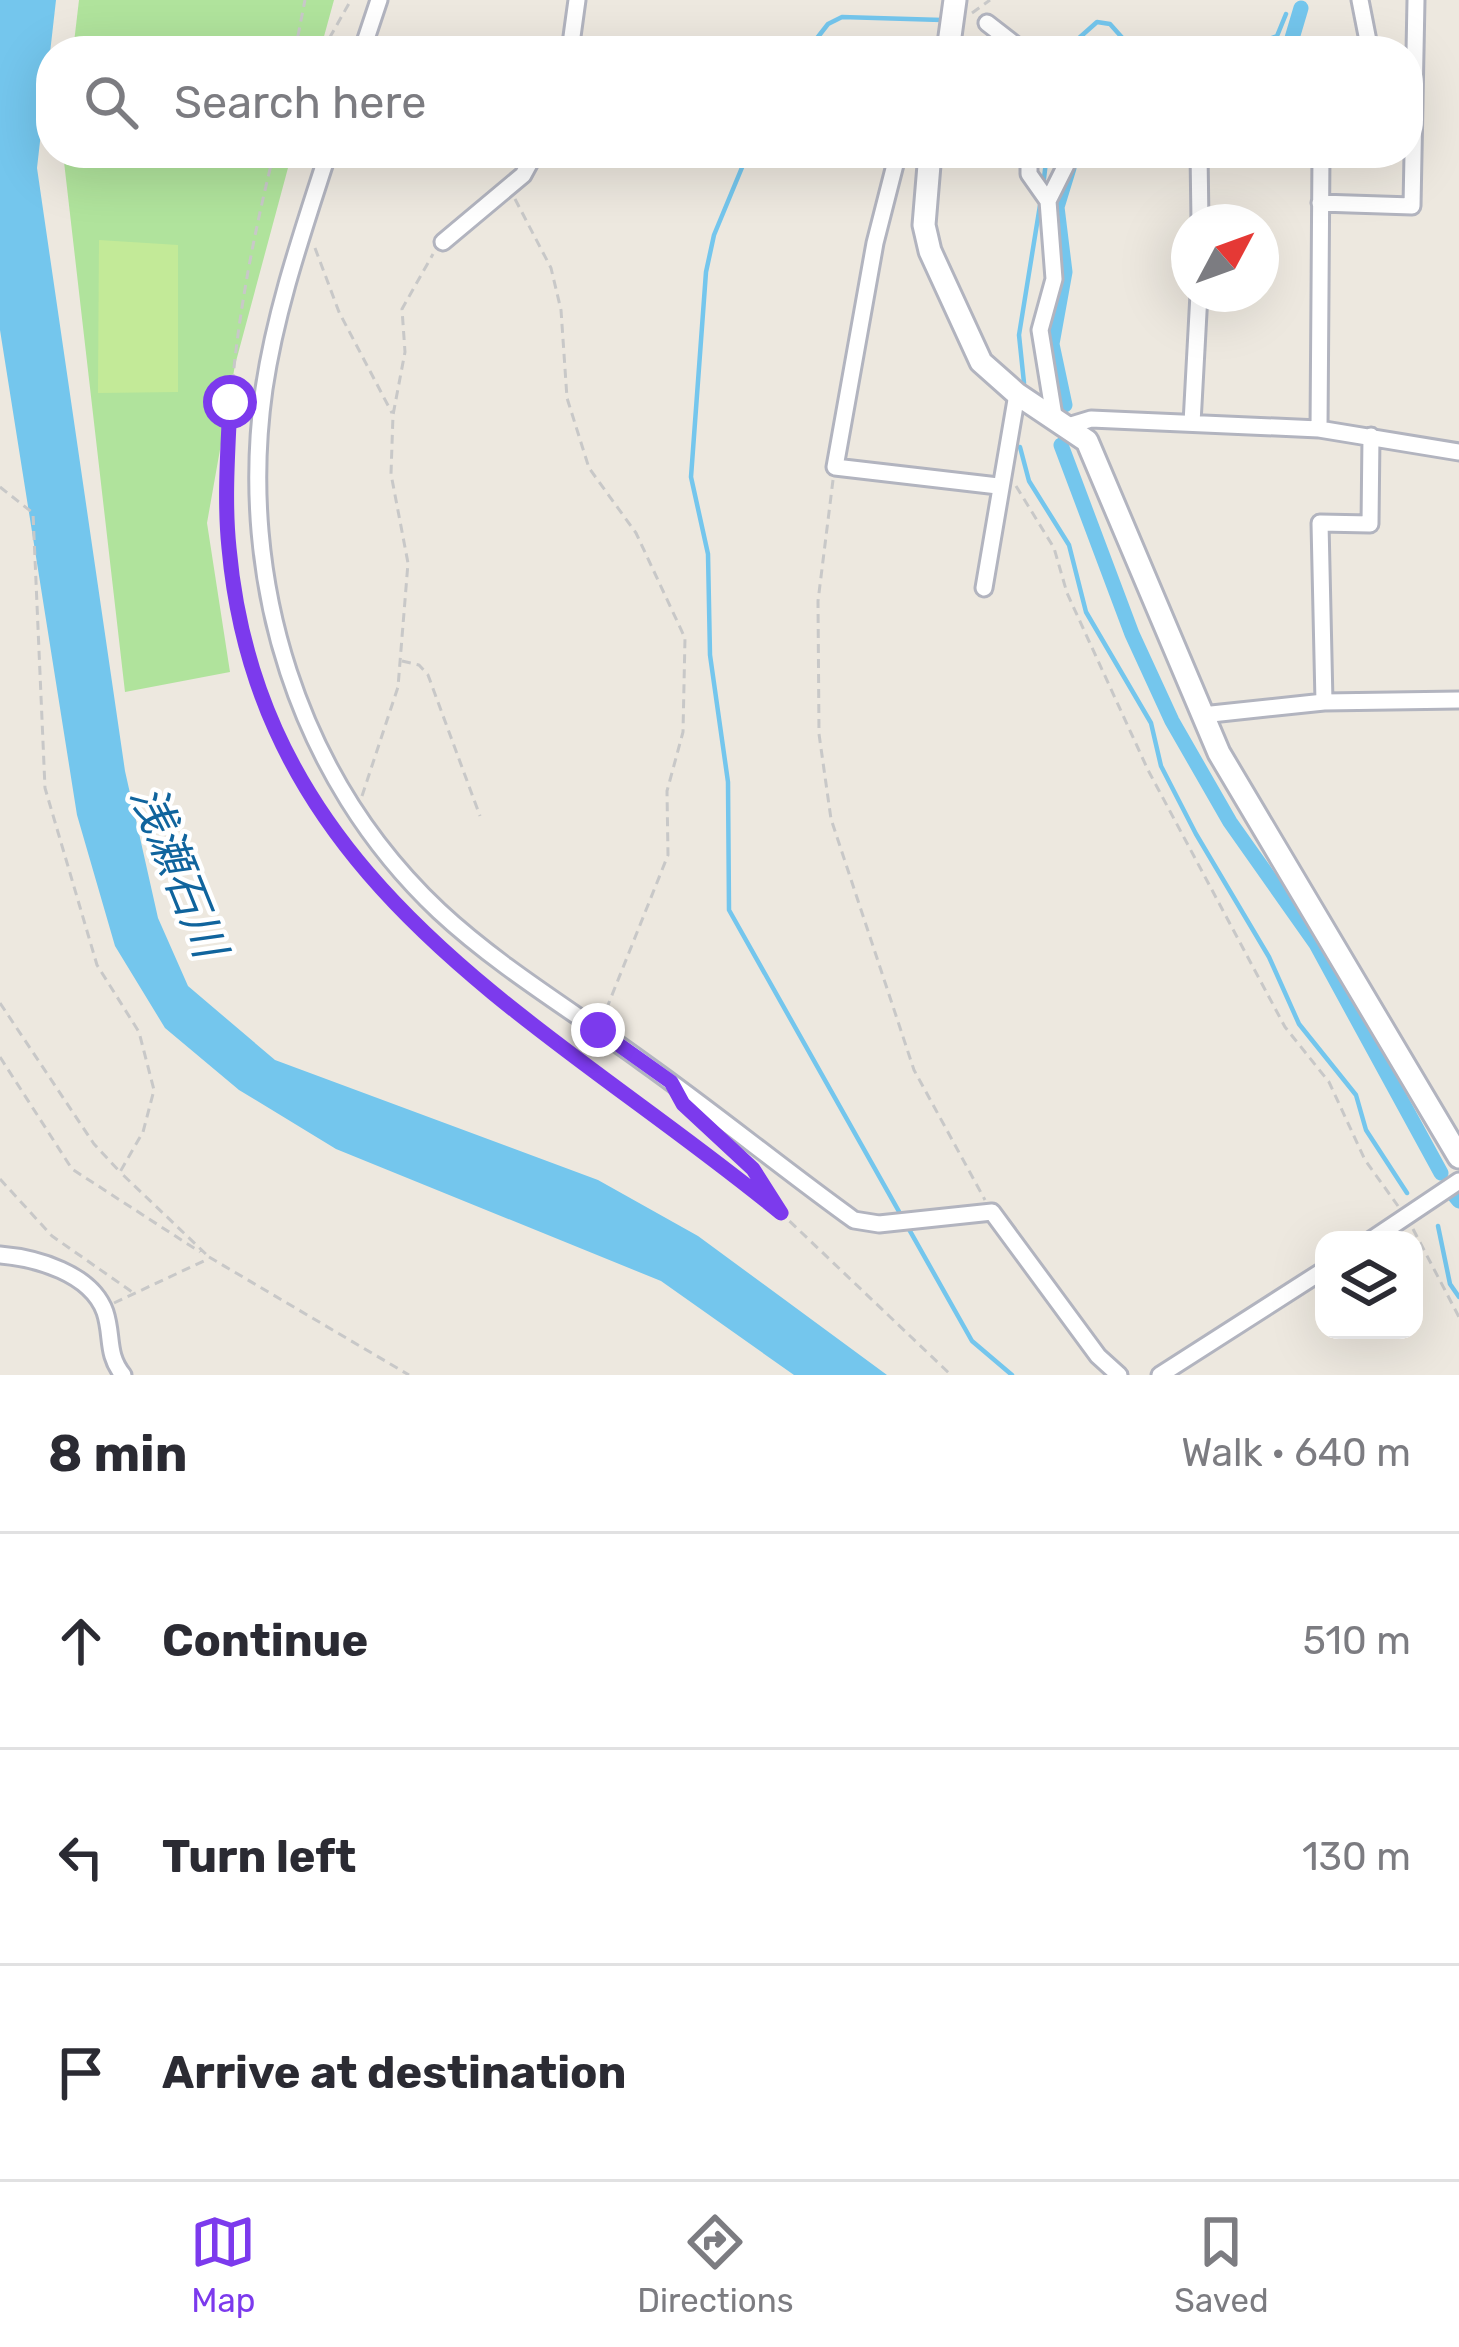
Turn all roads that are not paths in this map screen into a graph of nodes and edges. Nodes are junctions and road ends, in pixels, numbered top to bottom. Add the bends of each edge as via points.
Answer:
1 (379, 0) edge
2 (577, 0) edge
3 (1360, 0) edge
4 (1416, 0) edge
5 (963, 7) edge
6 (987, 23) dead end
7 (367, 36) edge
8 (572, 36) edge
9 (953, 36) edge
10 (1003, 36) edge
11 (1367, 36) edge
12 (1415, 36) edge
13 (323, 168) edge
14 (524, 168) edge
15 (894, 168) edge
16 (929, 168) edge
17 (1029, 168) edge
18 (1064, 168) edge
19 (1199, 168) edge
20 (1321, 168) edge
21 (1413, 168) edge
22 (1048, 201) junction
23 (1321, 203) junction
24 (1200, 204) edge
25 (443, 242) road end
26 (1198, 312) edge
27 (1017, 394) junction
28 (1061, 421) junction
29 (1192, 422) junction
30 (1319, 429) junction
31 (1371, 436) junction
32 (1459, 452) edge
33 (998, 486) junction
34 (983, 588) dead end
35 (1459, 700) edge
36 (1324, 701) junction
37 (1202, 715) junction
38 (1459, 1157) edge
39 (1459, 1181) edge
40 (1385, 1231) edge
41 (0, 1255) edge
42 (1315, 1276) edge
43 (123, 1375) edge
44 (1118, 1375) edge
45 (1160, 1375) edge

1 - 7 street
2 - 8 street
3 - 11 street
4 - 12 street
5 - 9 street
6 - 10 street
13 - 44 street via 281,305 264,394 260,546 295,693 356,815 442,914 854,1220 992,1212
14 - 25 street
15 - 33 street via 835,466
16 - 27 street via 924,225 931,251 981,362
17 - 22 street
18 - 22 street
19 - 24 street
20 - 23 street
21 - 23 street via 1412,206
22 - 28 street via 1054,279 1040,330
23 - 30 street
26 - 29 street
27 - 28 street
27 - 33 street
28 - 29 street
28 - 37 street via 1095,454
29 - 30 street
30 - 31 street
31 - 32 street
31 - 36 street via 1370,524 1320,523
33 - 34 street
35 - 36 street
36 - 37 street
37 - 38 street
39 - 40 street
41 - 43 street via 68,1273 104,1308 111,1360
42 - 45 street

